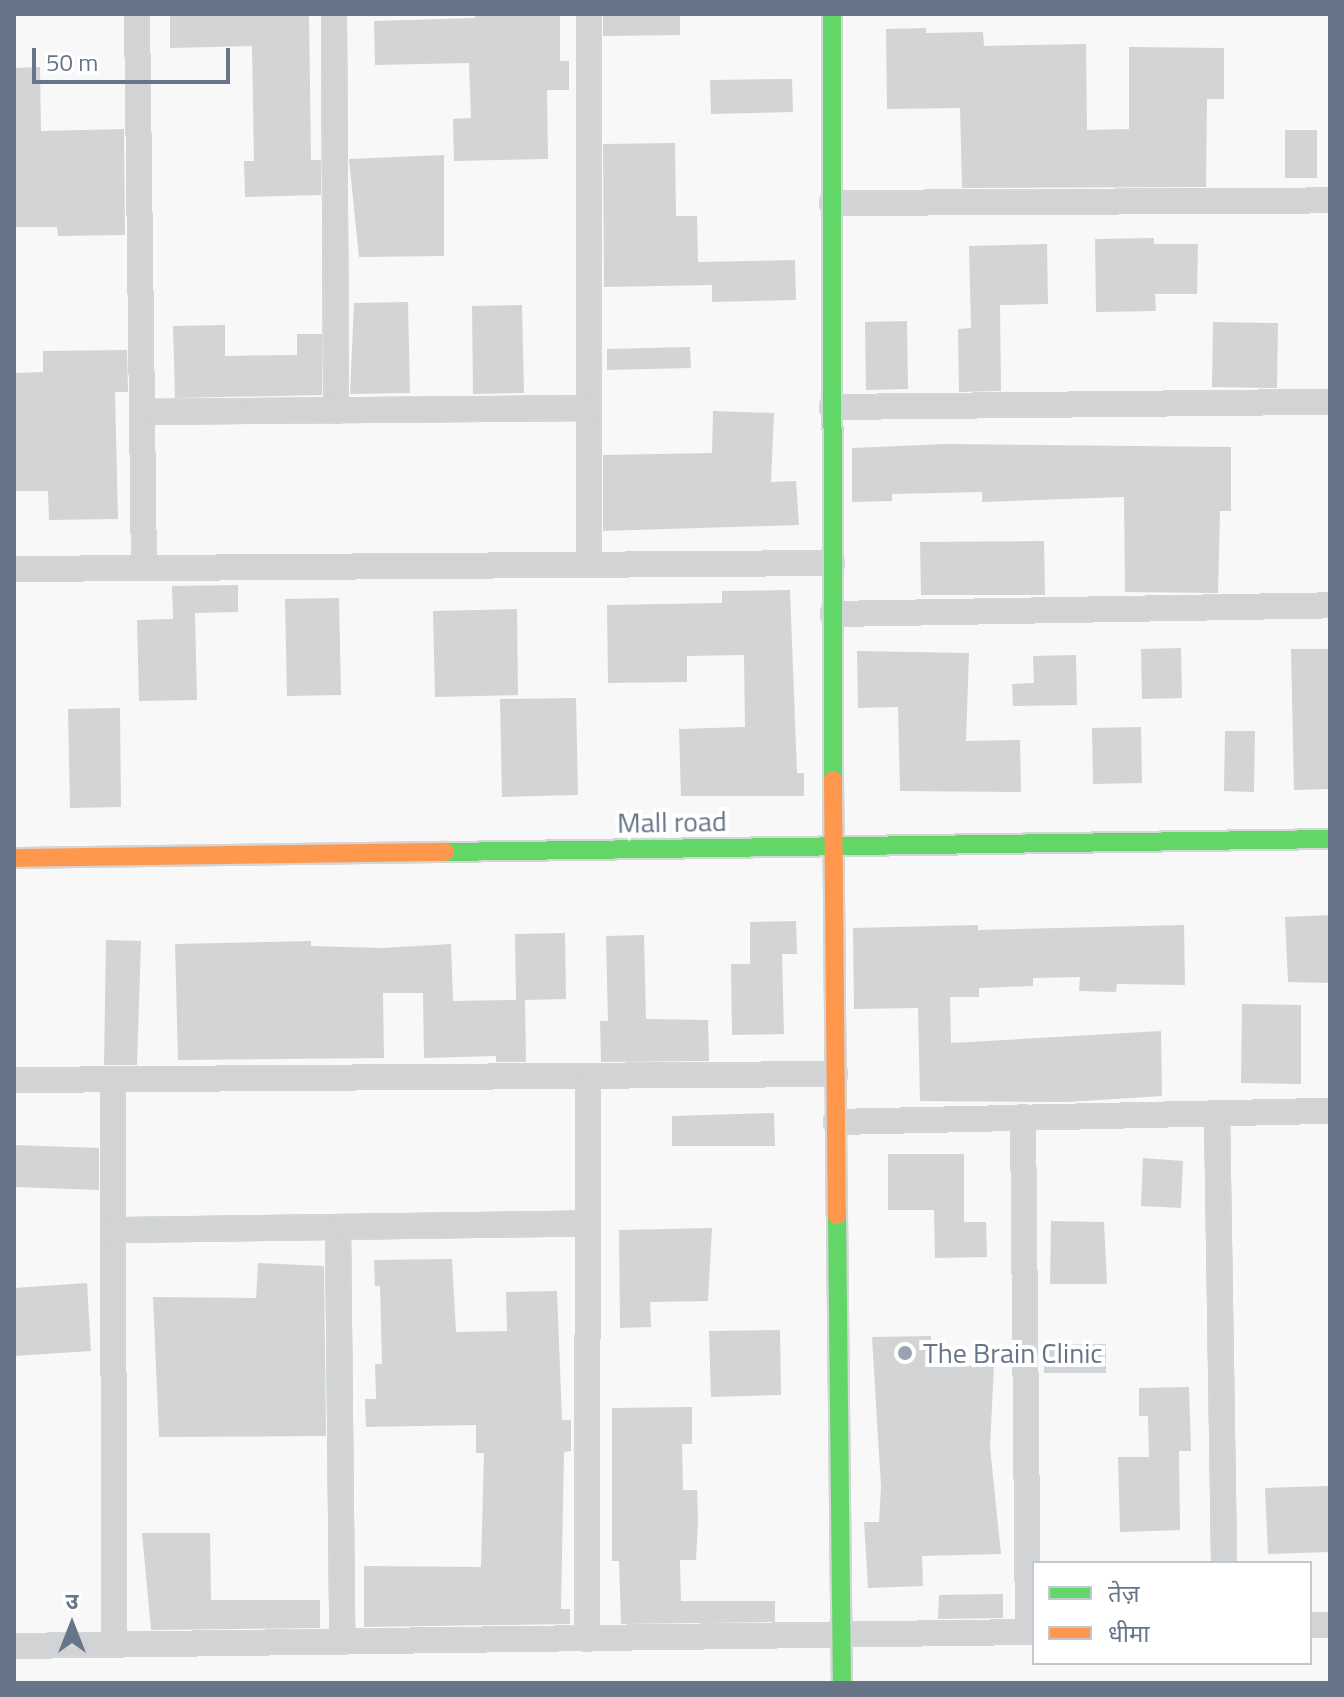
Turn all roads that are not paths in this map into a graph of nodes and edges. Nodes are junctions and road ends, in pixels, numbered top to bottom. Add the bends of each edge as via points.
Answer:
1 (137, 14) edge
2 (334, 14) edge
3 (589, 14) edge
4 (832, 14) edge
5 (1330, 200) edge
6 (832, 203) junction
7 (1330, 402) edge
8 (832, 407) junction
9 (589, 408) junction
10 (336, 411) junction
11 (142, 412) junction
12 (832, 563) junction
13 (589, 565) junction
14 (144, 568) junction
15 (14, 569) edge
16 (1330, 605) edge
17 (833, 614) junction
18 (1330, 839) edge
19 (833, 848) junction
20 (14, 858) edge
21 (835, 1074) junction
22 (588, 1076) junction
23 (113, 1079) junction
24 (14, 1080) edge
25 (1330, 1111) edge
26 (1217, 1113) junction
27 (1023, 1117) junction
28 (836, 1122) junction
29 (588, 1223) junction
30 (338, 1227) junction
31 (116, 1230) junction
32 (1224, 1561) edge
33 (1031, 1632) edge
34 (841, 1636) junction
35 (587, 1639) junction
36 (342, 1642) junction
37 (114, 1645) junction
38 (14, 1646) edge
39 (842, 1683) edge

1 - 11 street
2 - 10 street
3 - 9 street
4 - 6 street
5 - 6 street
6 - 8 street
7 - 8 street
8 - 12 street
9 - 10 street
9 - 13 street
10 - 11 street
11 - 14 street
12 - 13 street
12 - 17 street
13 - 14 street
14 - 15 street
16 - 17 street
17 - 19 street
18 - 19 street, Mall road
19 - 20 street, Mall road
19 - 21 street
21 - 22 street
21 - 28 street
22 - 23 street
22 - 29 street
23 - 24 street
23 - 31 street
25 - 26 street
26 - 27 street
26 - 32 street
27 - 28 street
27 - 33 street
28 - 34 street
29 - 30 street
29 - 35 street
30 - 31 street
30 - 36 street
31 - 37 street
33 - 34 street
34 - 35 street
34 - 39 street
35 - 36 street
36 - 37 street
37 - 38 street

